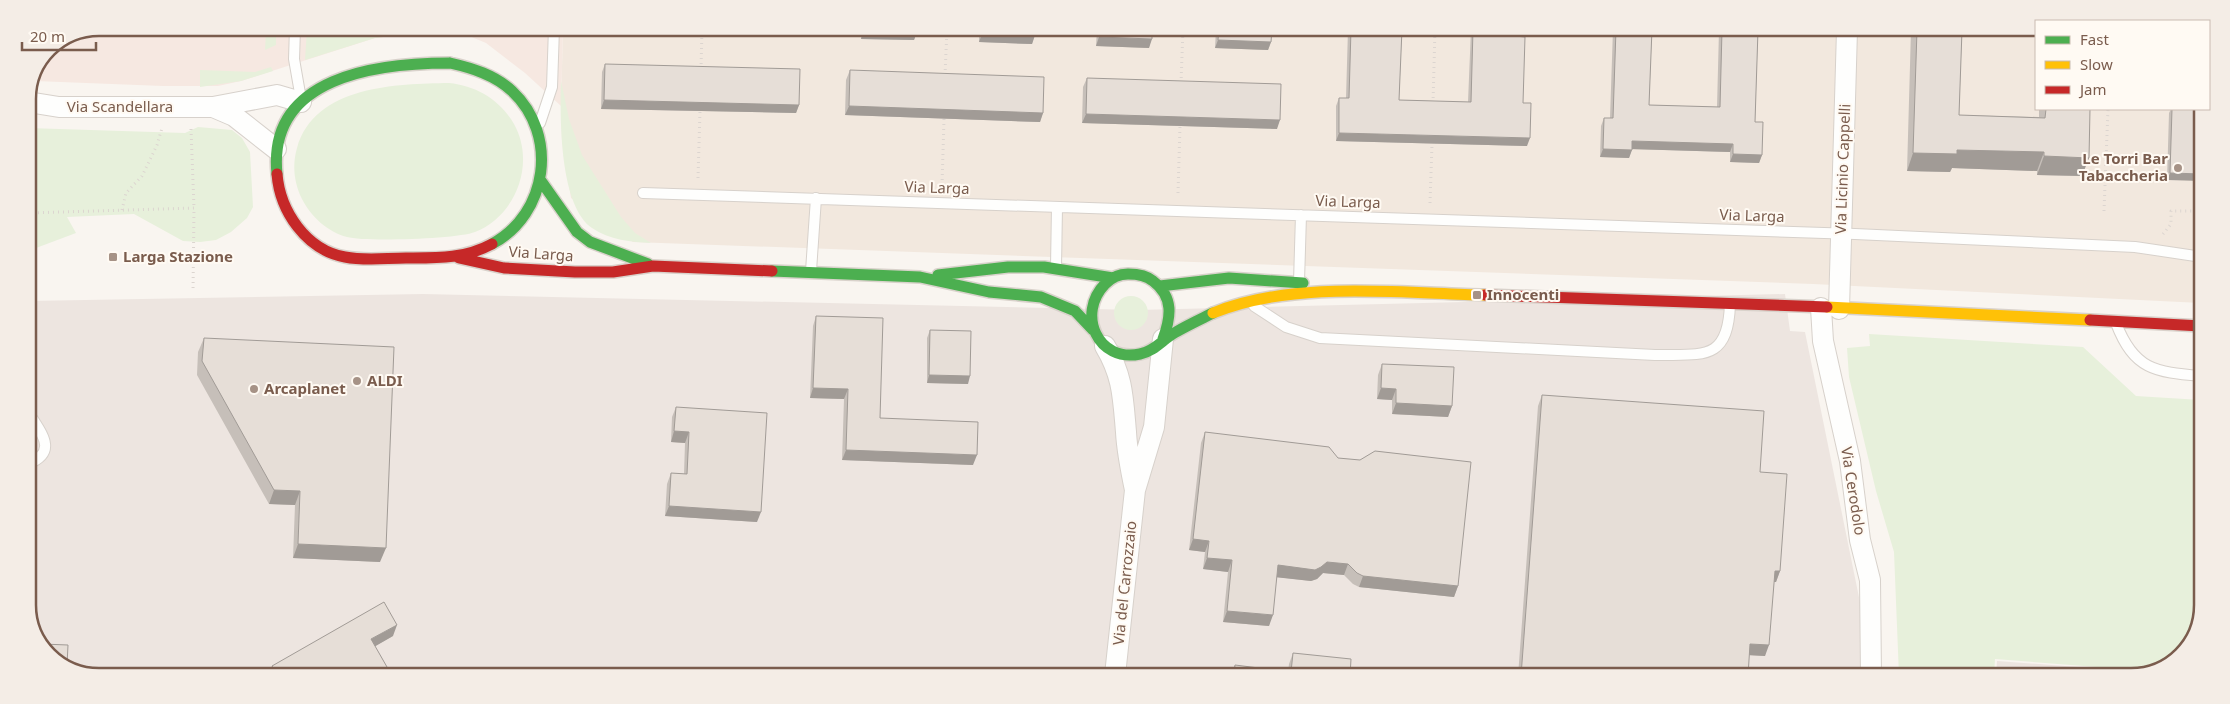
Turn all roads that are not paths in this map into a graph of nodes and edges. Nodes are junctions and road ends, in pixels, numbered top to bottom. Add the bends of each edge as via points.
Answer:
1 (295, 36) edge
2 (554, 36) edge
3 (1847, 36) edge
4 (301, 102) junction
5 (36, 103) edge
6 (213, 107) junction
7 (538, 131) junction
8 (276, 149) junction
9 (541, 181) junction
10 (643, 193) dead end
11 (816, 198) junction
12 (1058, 207) junction
13 (1301, 215) junction
14 (1841, 234) junction
15 (2194, 255) edge
16 (457, 257) junction
17 (653, 266) junction
18 (1056, 268) junction
19 (811, 272) junction
20 (920, 277) junction
21 (1113, 278) junction
22 (1299, 283) junction
23 (1160, 286) junction
24 (1344, 292) junction
25 (1249, 302) junction
26 (1730, 304) junction
27 (1830, 308) junction
28 (2116, 322) junction
29 (2194, 326) edge
30 (1099, 338) junction
31 (1163, 339) junction
32 (2194, 375) edge
33 (36, 423) edge
34 (36, 460) edge
35 (1135, 490) junction
36 (1116, 668) edge
37 (1871, 668) edge

1 - 4 lane via 294,59
2 - 7 lane via 552,87
3 - 14 street, Via Licinio Cappelli
4 - 6 street, Via Scandellara via 277,95
4 - 7 main road via 312,92 337,79 384,66 450,64 494,76 510,88
4 - 8 main road via 283,128
5 - 6 street, Via Scandellara via 59,107
6 - 8 street, Via Scandellara via 234,116
7 - 9 main road via 542,148
8 - 16 main road via 275,174 280,197 293,222 317,244 336,255 347,257
9 - 16 main road via 533,203 516,228 495,244
9 - 17 main road, Via Larga via 577,232 590,242
10 - 11 lane, Via Larga
11 - 12 lane, Via Larga
11 - 19 lane
12 - 13 lane, Via Larga
12 - 18 lane
13 - 14 lane, Via Larga
13 - 22 lane, Via Larga
14 - 15 lane, Via Larga via 2135,247
14 - 27 street, Via Licinio Cappelli
16 - 17 main road, Via Larga via 504,268 575,272 614,272
17 - 19 main road, Via Larga
18 - 20 main road, Via Larga via 1008,267
18 - 21 main road, Via Larga
19 - 20 main road, Via Larga
20 - 30 main road, Via Larga via 989,292 1041,297 1075,311
21 - 23 main road, Via Larga via 1123,274 1143,275
21 - 30 main road via 1103,285 1091,306 1090,318
22 - 23 main road, Via Larga via 1229,278
22 - 24 main road, Via Larga
23 - 31 main road via 1171,306 1169,329
24 - 25 main road, Via Larga
24 - 26 main road, Via Larga
25 - 26 lane via 1286,327 1320,338 1655,356 1709,352 1719,346 1728,328
25 - 31 main road, Via Larga via 1209,315
26 - 27 main road, Via Larga
27 - 28 main road, Via Larga
27 - 37 street, Via Cerodolo via 1823,341 1850,460 1860,540 1870,580
28 - 29 main road, Via Larga
28 - 32 lane via 2132,354 2146,365
30 - 31 main road, Via Larga via 1116,352 1135,354 1154,348
30 - 35 street, Via del Carrozzaio via 1115,362 1121,380
31 - 35 street, Via del Carrozzaio via 1154,427
33 - 34 lane via 43,434 45,447
35 - 36 street, Via del Carrozzaio

